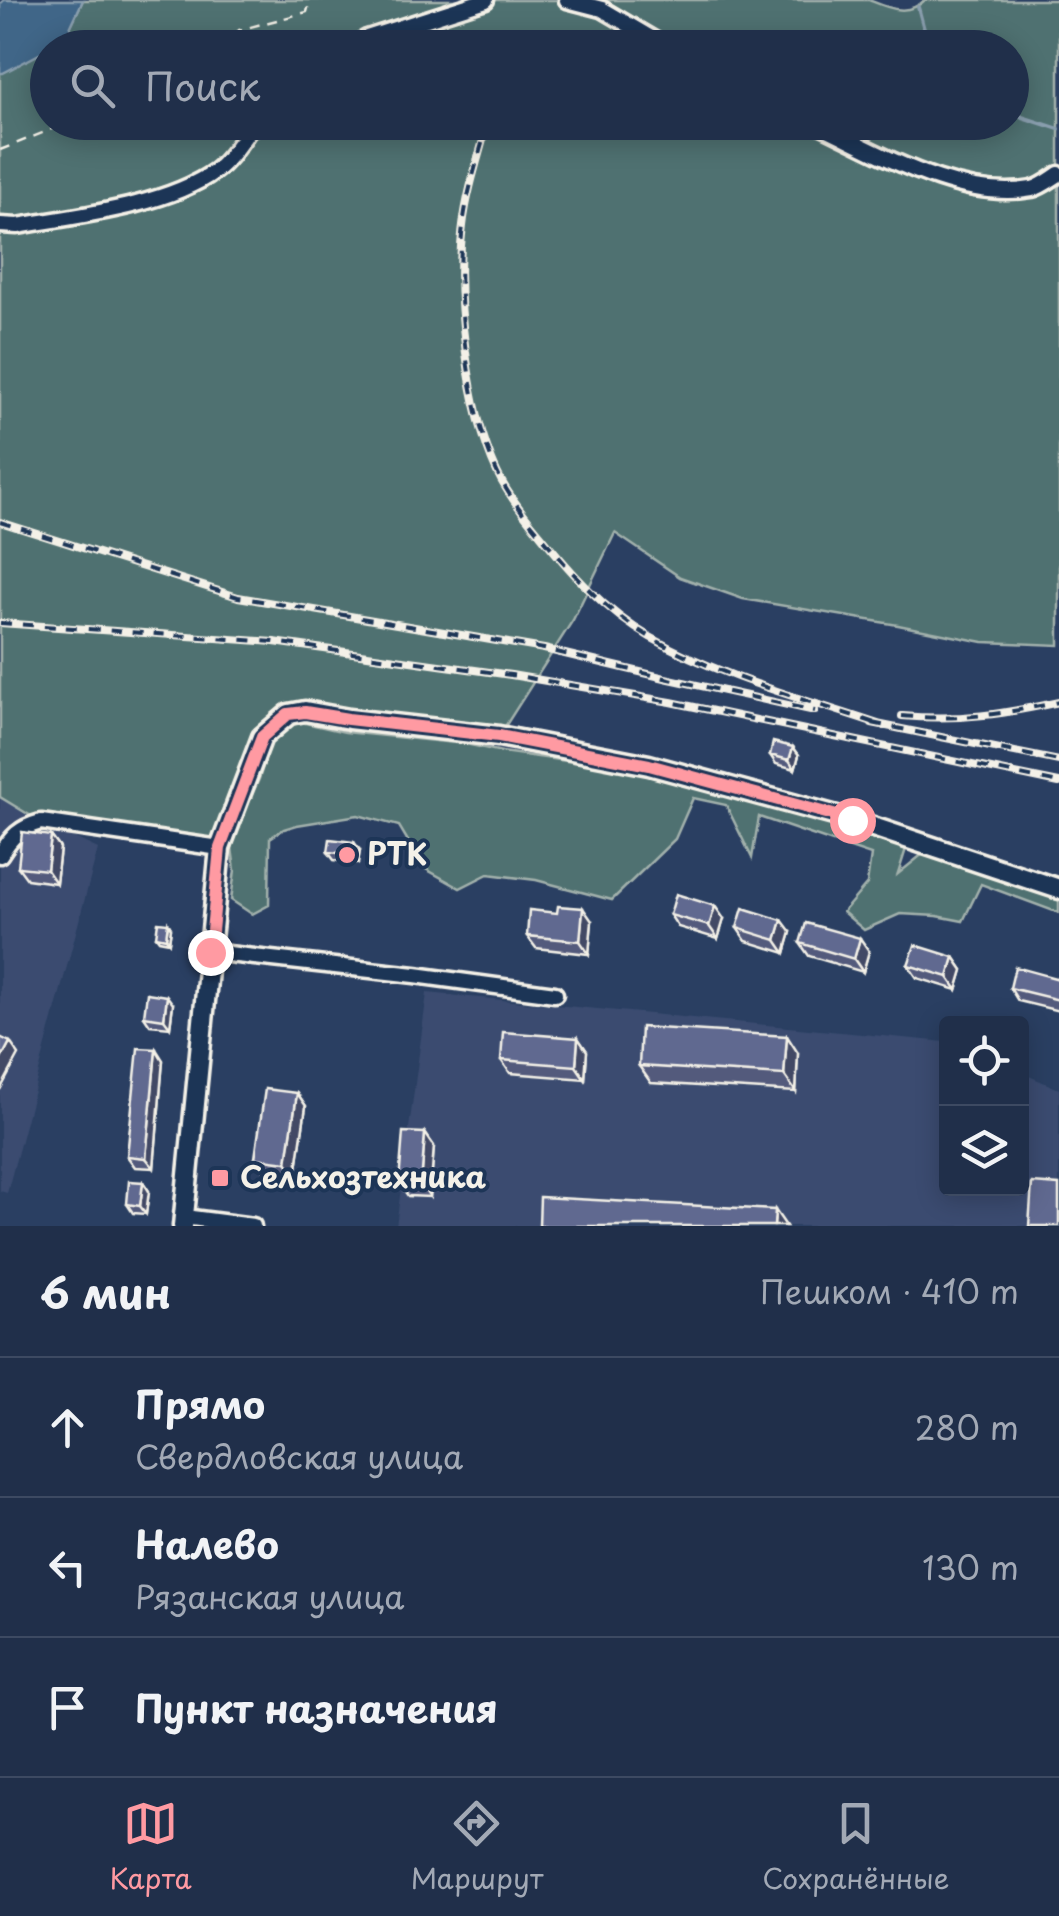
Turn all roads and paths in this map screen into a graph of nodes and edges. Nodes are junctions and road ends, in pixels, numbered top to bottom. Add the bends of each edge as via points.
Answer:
1 (310, 0) edge
2 (486, 0) edge
3 (567, 0) edge
4 (239, 30) edge
5 (391, 30) edge
6 (638, 30) edge
7 (30, 138) edge
8 (240, 140) edge
9 (852, 140) edge
10 (0, 150) edge
11 (1059, 174) edge
12 (0, 225) edge
13 (220, 848) junction
14 (0, 855) edge
15 (1059, 888) edge
16 (210, 952) junction
17 (556, 994) dead end
18 (183, 1221) edge
19 (253, 1226) edge

1 - 4 path via 307,12
2 - 5 street
3 - 6 street via 602,9
7 - 10 path
8 - 12 street via 216,170 181,188 126,207
9 - 11 street via 979,190 1035,188
13 - 14 street via 41,822 24,826
13 - 15 main road via 262,737 288,714 305,712 499,736 649,765 852,820
13 - 16 main road
16 - 17 street
16 - 18 main road
18 - 19 street

